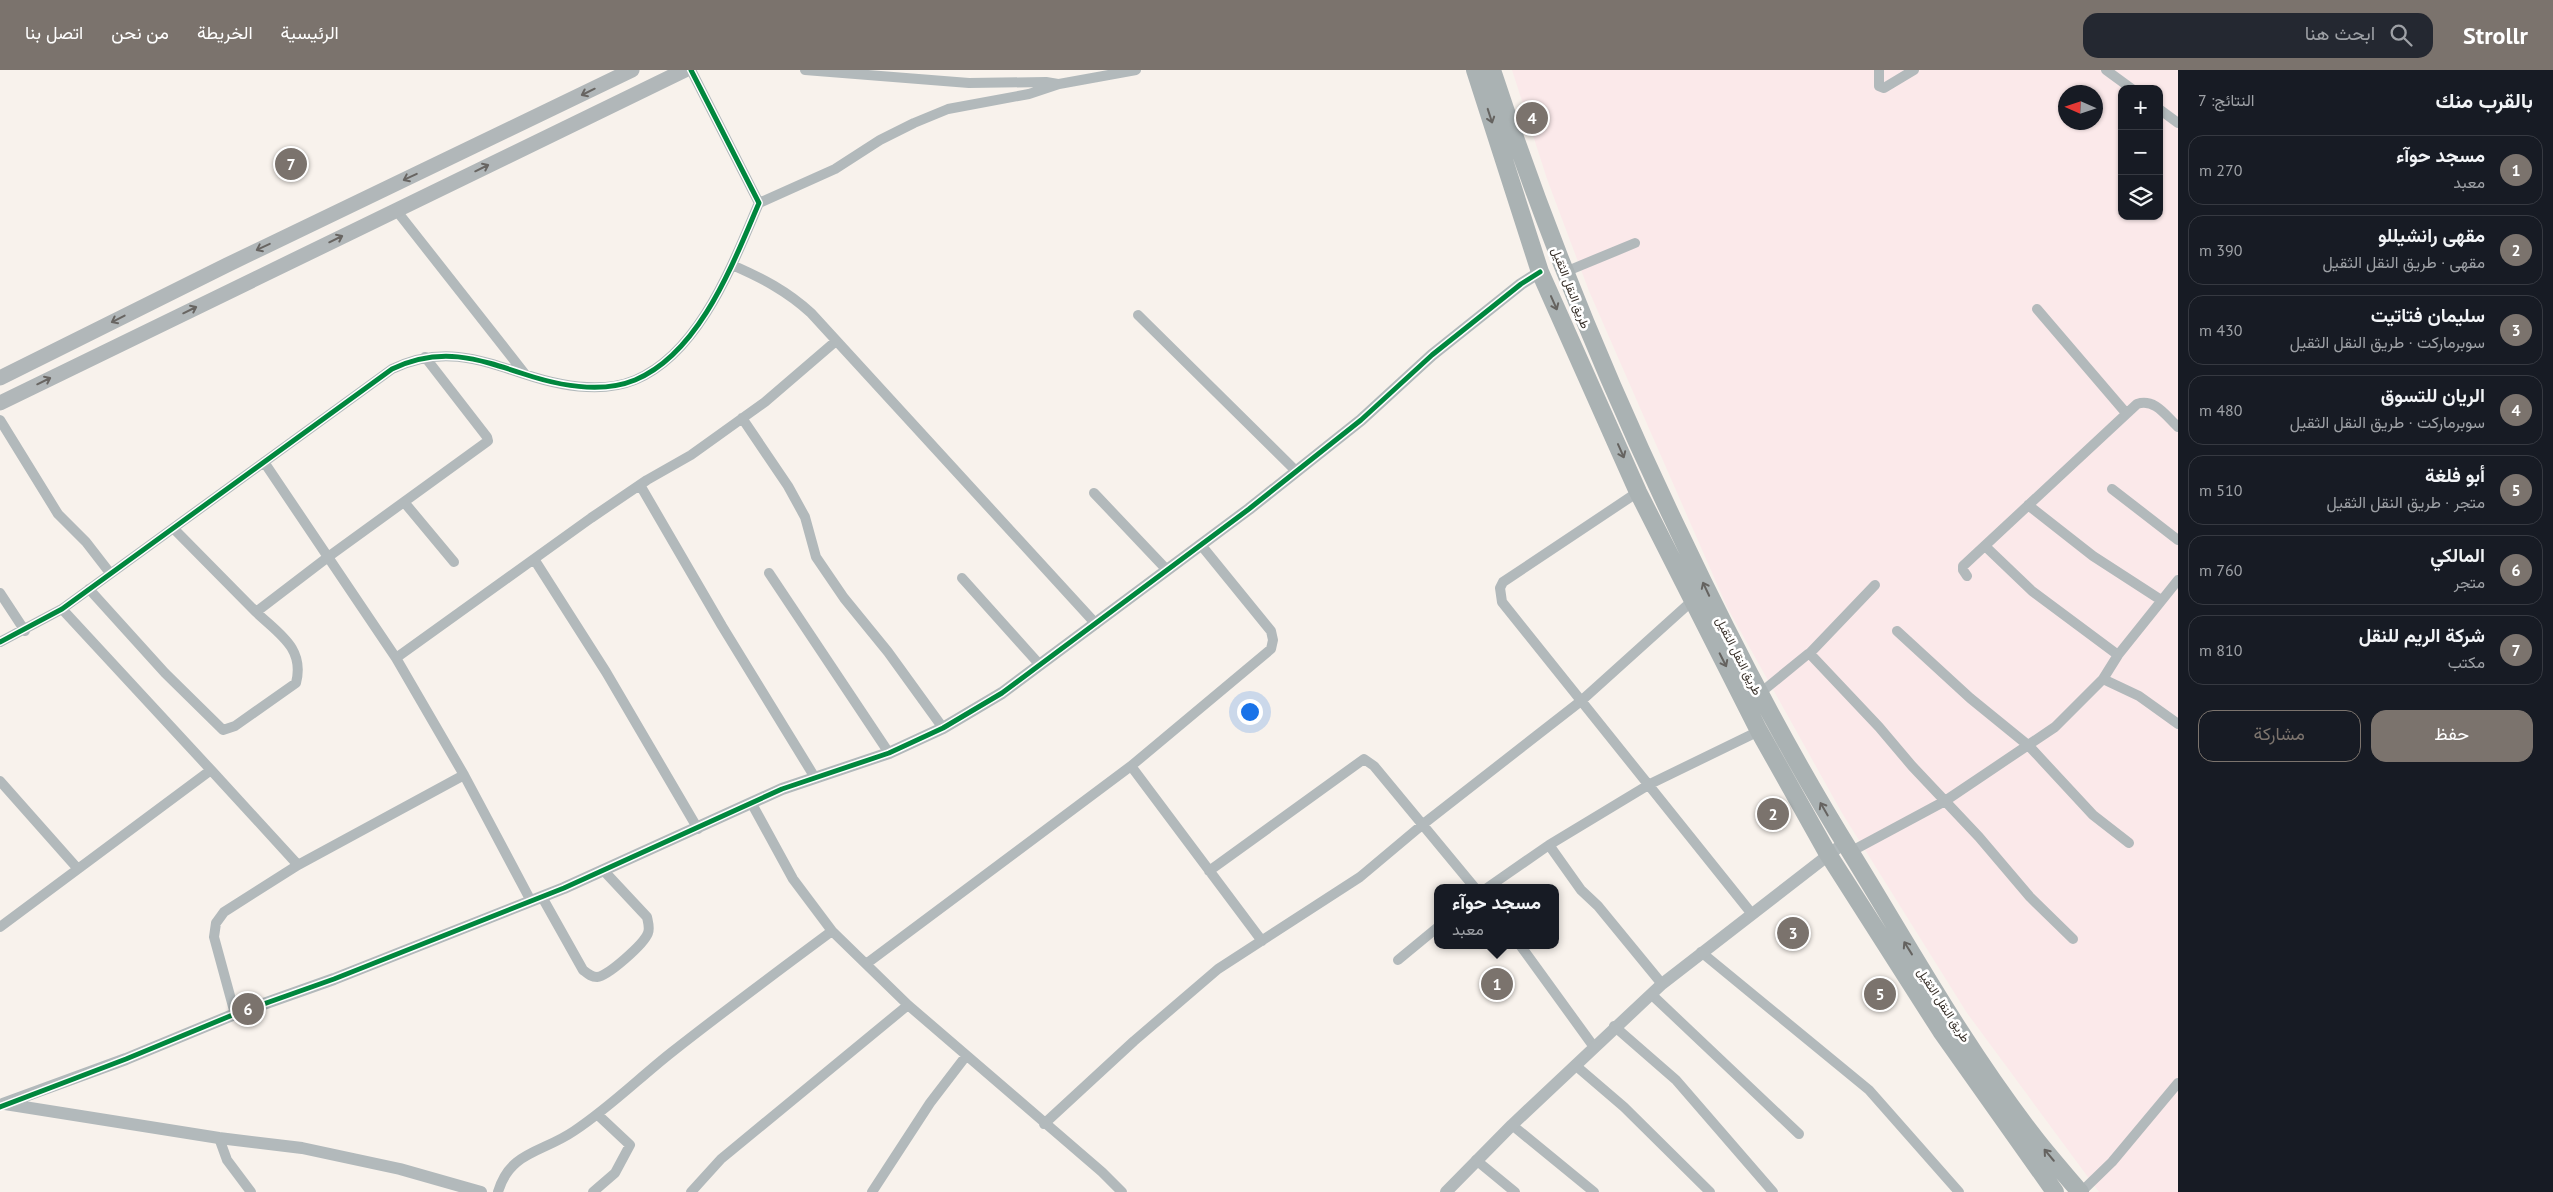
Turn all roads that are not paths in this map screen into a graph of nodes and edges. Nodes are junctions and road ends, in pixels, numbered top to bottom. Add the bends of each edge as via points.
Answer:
1 (632, 70) edge
2 (685, 70) edge
3 (691, 70) edge
4 (805, 70) edge
5 (1136, 70) edge
6 (1475, 70) edge
7 (1492, 70) edge
8 (1879, 70) edge
9 (1914, 70) edge
10 (2106, 70) edge
11 (1059, 84) junction
12 (2127, 85) edge
13 (2163, 112) edge
14 (2178, 123) edge
15 (513, 129) junction
16 (522, 148) junction
17 (758, 203) junction
18 (396, 210) junction
19 (1636, 243) dead end
20 (732, 265) junction
21 (1540, 272) junction
22 (1565, 272) junction
23 (2037, 309) dead end
24 (1138, 315) dead end
25 (836, 341) junction
26 (425, 357) junction
27 (525, 374) junction
28 (0, 378) edge
29 (0, 403) edge
30 (2126, 413) junction
31 (742, 418) junction
32 (0, 420) edge
33 (2178, 427) edge
34 (264, 462) junction
35 (1296, 471) junction
36 (640, 485) junction
37 (2112, 489) dead end
38 (1638, 492) junction
39 (1094, 493) dead end
40 (404, 502) junction
41 (2028, 505) junction
42 (174, 529) junction
43 (2178, 540) edge
44 (1201, 545) junction
45 (1986, 546) junction
46 (328, 557) junction
47 (534, 558) junction
48 (454, 562) dead end
49 (1167, 570) junction
50 (769, 573) dead end
51 (110, 574) junction
52 (1967, 576) dead end
53 (962, 578) dead end
54 (1875, 584) dead end
55 (2176, 588) edge
56 (89, 589) junction
57 (0, 593) edge
58 (2161, 600) junction
59 (1692, 601) junction
60 (62, 609) junction
61 (256, 612) junction
62 (1096, 624) junction
63 (25, 631) junction
64 (1897, 631) dead end
65 (0, 642) edge
66 (1809, 654) junction
67 (2118, 655) junction
68 (396, 658) junction
69 (1040, 665) junction
70 (2103, 679) junction
71 (1759, 694) junction
72 (1581, 701) junction
73 (2178, 724) edge
74 (943, 728) junction
75 (1759, 731) junction
76 (2029, 746) junction
77 (889, 753) junction
78 (1131, 766) junction
79 (211, 770) junction
80 (464, 775) junction
81 (814, 776) junction
82 (0, 781) edge
83 (1650, 784) junction
84 (1946, 801) junction
85 (752, 804) junction
86 (1422, 825) junction
87 (698, 829) junction
88 (2129, 843) dead end
89 (1549, 844) junction
90 (1847, 848) junction
91 (1828, 854) junction
92 (298, 865) junction
93 (78, 869) junction
94 (604, 871) junction
95 (1209, 871) junction
96 (1472, 884) edge
97 (1493, 884) edge
98 (536, 899) junction
99 (1752, 914) junction
100 (0, 927) edge
101 (1434, 930) edge
102 (832, 931) junction
103 (2073, 939) dead end
104 (1262, 941) junction
105 (1523, 949) edge
106 (1701, 952) junction
107 (1398, 960) dead end
108 (866, 964) junction
109 (1662, 984) junction
110 (1650, 994) junction
111 (908, 1005) junction
112 (235, 1014) junction
113 (1614, 1026) junction
114 (1594, 1047) junction
115 (966, 1056) junction
116 (1575, 1066) junction
117 (2178, 1083) edge
118 (1, 1105) edge
119 (598, 1114) junction
120 (1044, 1124) junction
121 (1512, 1125) junction
122 (1799, 1134) dead end
123 (219, 1138) junction
124 (1476, 1160) junction
125 (251, 1192) edge
126 (481, 1192) edge
127 (498, 1192) edge
128 (593, 1192) edge
129 (691, 1192) edge
130 (872, 1192) edge
131 (1122, 1192) edge
132 (1446, 1192) edge
133 (1515, 1192) edge
134 (1594, 1192) edge
135 (1710, 1192) edge
136 (1773, 1192) edge
137 (1959, 1192) edge
138 (2055, 1192) edge
139 (2080, 1192) edge

1 -> 15 main road
2 - 16 main road
3 - 17 street
4 - 11 street via 969,83
5 - 11 street
6 -> 21 highway, طريق النقل الثقيل
7 - 22 highway, طريق النقل الثقيل
8 - 9 street via 1878,86 1881,88
10 - 12 street
11 - 17 street via 1029,94 948,109 914,122 835,169
13 - 14 street
15 - 16 main road
15 -> 28 main road via 227,265
18 -> 16 main road
17 - 20 street
18 - 27 street
29 -> 18 main road
19 - 22 street
20 - 25 street via 790,294
20 - 27 street via 721,288 670,357 635,380 604,387 578,386 549,382
21 - 35 street via 1432,355 1361,420
21 -> 38 highway, طريق النقل الثقيل
71 -> 22 highway, طريق النقل الثقيل via 1634,436
23 - 30 street
24 - 35 street
25 - 31 street
25 - 62 street
26 - 27 street via 452,355 488,361
26 - 34 street via 392,369
26 - 40 street via 488,441
30 - 33 street via 2138,404 2154,404
30 - 41 street
31 - 36 street via 691,455
31 - 74 street via 806,517 816,557
32 - 51 street via 58,514 86,542
34 - 42 street
34 - 46 street
35 - 44 street
36 - 47 street
36 - 81 street
37 - 43 street
38 - 59 highway, طريق النقل الثقيل
38 - 72 street via 1503,582 1500,588 1502,602
39 - 49 street
40 - 46 street
40 - 48 street
41 - 45 street
41 - 58 street via 2093,556
42 - 51 street
42 - 61 street
44 - 49 street
44 - 78 street via 1271,631 1271,649
45 - 52 street via 1963,566
45 - 67 street via 2032,591
46 - 61 street
46 - 68 street
47 - 68 street
47 - 87 street via 606,672
49 - 62 street
50 - 77 street
51 - 56 street
53 - 69 street
54 - 66 street
55 - 58 street
56 - 60 street
56 - 61 street via 165,673 223,730 235,726 296,683 298,657 291,645
57 - 63 street
58 - 67 street
59 - 72 street
59 -> 75 highway, طريق النقل الثقيل
60 - 63 street
60 - 79 street
62 - 69 street
63 - 65 street
64 - 76 street via 1963,692
66 - 71 street
66 - 84 street
67 - 70 street
68 - 80 street
69 - 74 street via 1002,693
70 - 73 street via 2139,696
70 - 76 street via 2056,726
90 -> 71 highway, طريق النقل الثقيل
72 - 83 street
72 - 86 street
74 - 77 street
75 - 83 street
75 - 91 highway, طريق النقل الثقيل
76 - 84 street
76 - 88 street via 2093,816
77 - 81 street
78 - 95 street
78 - 108 street
79 - 92 street
79 - 93 street
80 - 92 street
80 - 98 street
81 - 85 street
82 - 93 street
83 - 89 street
83 - 99 street
84 - 90 street
84 - 103 street via 2030,896
85 - 87 street
85 - 102 street via 793,879
86 - 95 street via 1374,766 1364,759
86 - 96 street
86 - 104 street via 1360,877
87 - 94 street
89 - 97 street
89 - 109 street via 1581,890
90 - 91 street
139 -> 90 highway, طريق النقل الثقيل via 2030,1132 1982,1062
91 - 99 street
91 - 138 highway, طريق النقل الثقيل via 1941,1031
92 - 112 street via 224,912 216,923 214,937
93 - 100 street
94 - 98 street
94 - 98 street via 647,917 649,924 648,934 630,955 599,977 590,976 583,970
95 - 104 street
98 - 112 street via 334,979
99 - 106 street
101 - 107 street
102 - 108 street
102 - 119 street via 670,1053
104 - 120 street via 1218,969 1180,1000
105 - 114 street
106 - 109 street
106 - 137 street via 1869,1090
108 - 111 street
109 - 110 street
110 - 113 street
110 - 122 street
111 - 115 street
111 - 129 street via 721,1159
112 - 118 street
113 - 114 street
113 - 136 street via 1676,1080
114 - 116 street
115 - 120 street
115 - 130 street via 930,1103
116 - 121 street
116 - 135 street via 1624,1107
117 - 139 street via 2112,1162
118 - 123 street
119 - 127 street via 558,1142 520,1159 507,1169
119 - 128 street via 630,1145 615,1173
120 - 131 street
121 - 124 street
121 - 134 street
123 - 125 street via 226,1160
123 - 126 street via 302,1148 400,1169
124 - 132 street
124 - 133 street

